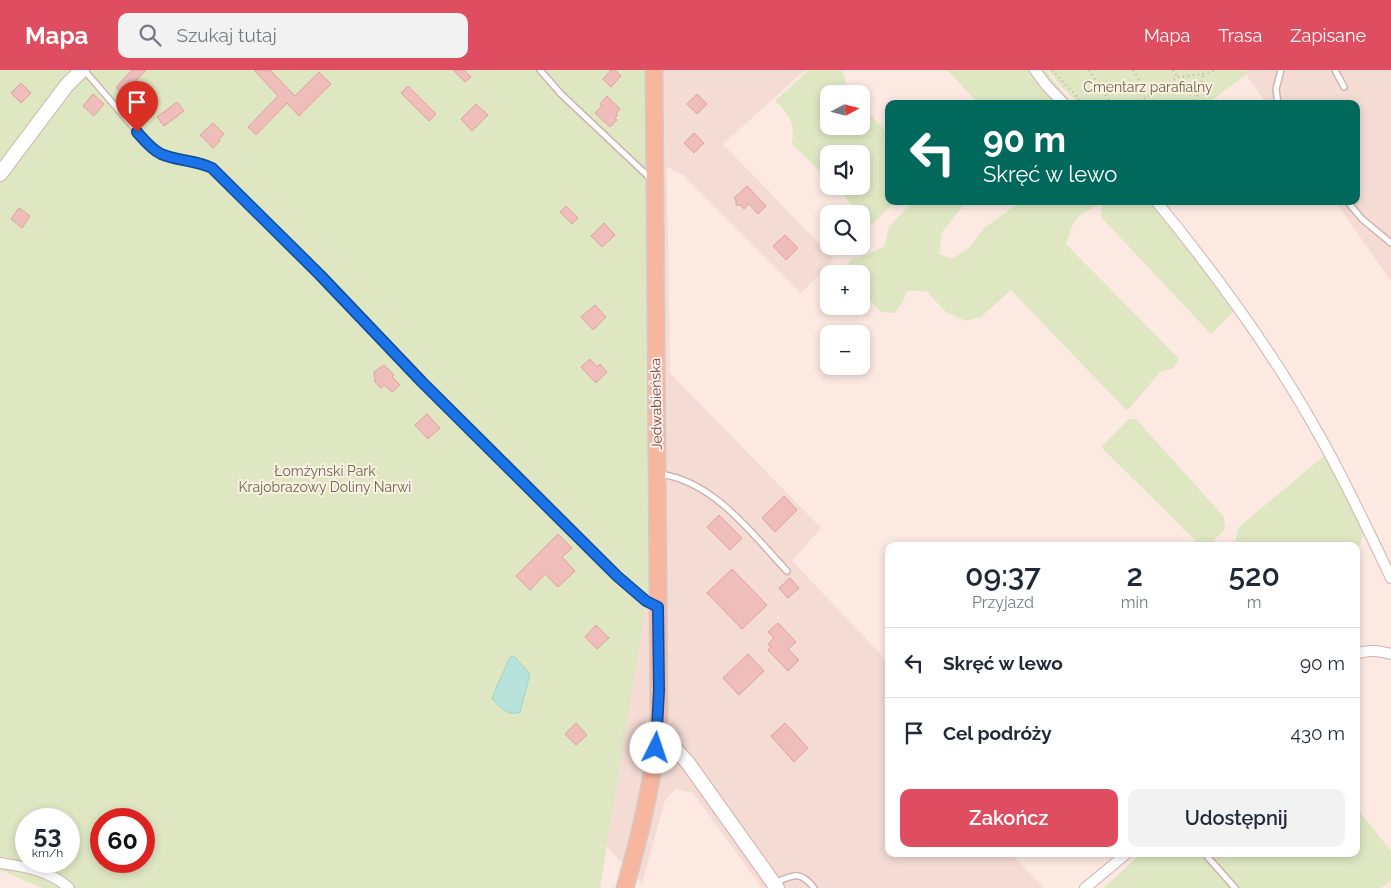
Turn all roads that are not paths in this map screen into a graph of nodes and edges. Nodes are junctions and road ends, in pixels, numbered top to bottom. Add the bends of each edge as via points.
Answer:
1 (83, 70) edge
2 (540, 70) edge
3 (654, 70) edge
4 (1035, 70) edge
5 (1281, 70) edge
6 (1335, 70) edge
7 (1344, 87) dead end
8 (1060, 100) edge
9 (1277, 100) edge
10 (0, 174) edge
11 (654, 181) junction
12 (1159, 205) edge
13 (1350, 205) edge
14 (1391, 242) edge
15 (657, 473) junction
16 (787, 571) dead end
17 (1391, 578) edge
18 (658, 607) junction
19 (1360, 652) edge
20 (1391, 654) edge
21 (657, 738) junction
22 (1122, 857) edge
23 (1208, 857) edge
24 (0, 863) edge
25 (775, 886) edge
26 (68, 888) edge
27 (625, 888) edge
28 (814, 888) edge
29 (1085, 888) edge
30 (1235, 888) edge

1 - 10 main road via 67,85
1 - 18 lane via 148,145 161,154 212,168 617,576
2 - 11 lane via 561,94
3 - 11 main road, Jedwabieńska
4 - 8 street
5 - 9 lane via 1276,89
6 - 7 lane
11 - 15 main road, Jedwabieńska
12 - 17 street via 1206,262 1277,366 1322,439
13 - 14 lane via 1362,219
15 - 16 lane via 684,479 718,499
15 - 18 main road, Jedwabieńska
18 - 21 main road, Jedwabieńska
19 - 20 street
21 - 25 main road via 669,744 688,763
21 - 27 main road, Jedwabieńska via 648,799
22 - 29 street
23 - 30 lane
24 - 26 street via 36,869
25 - 28 lane via 786,878 800,875

